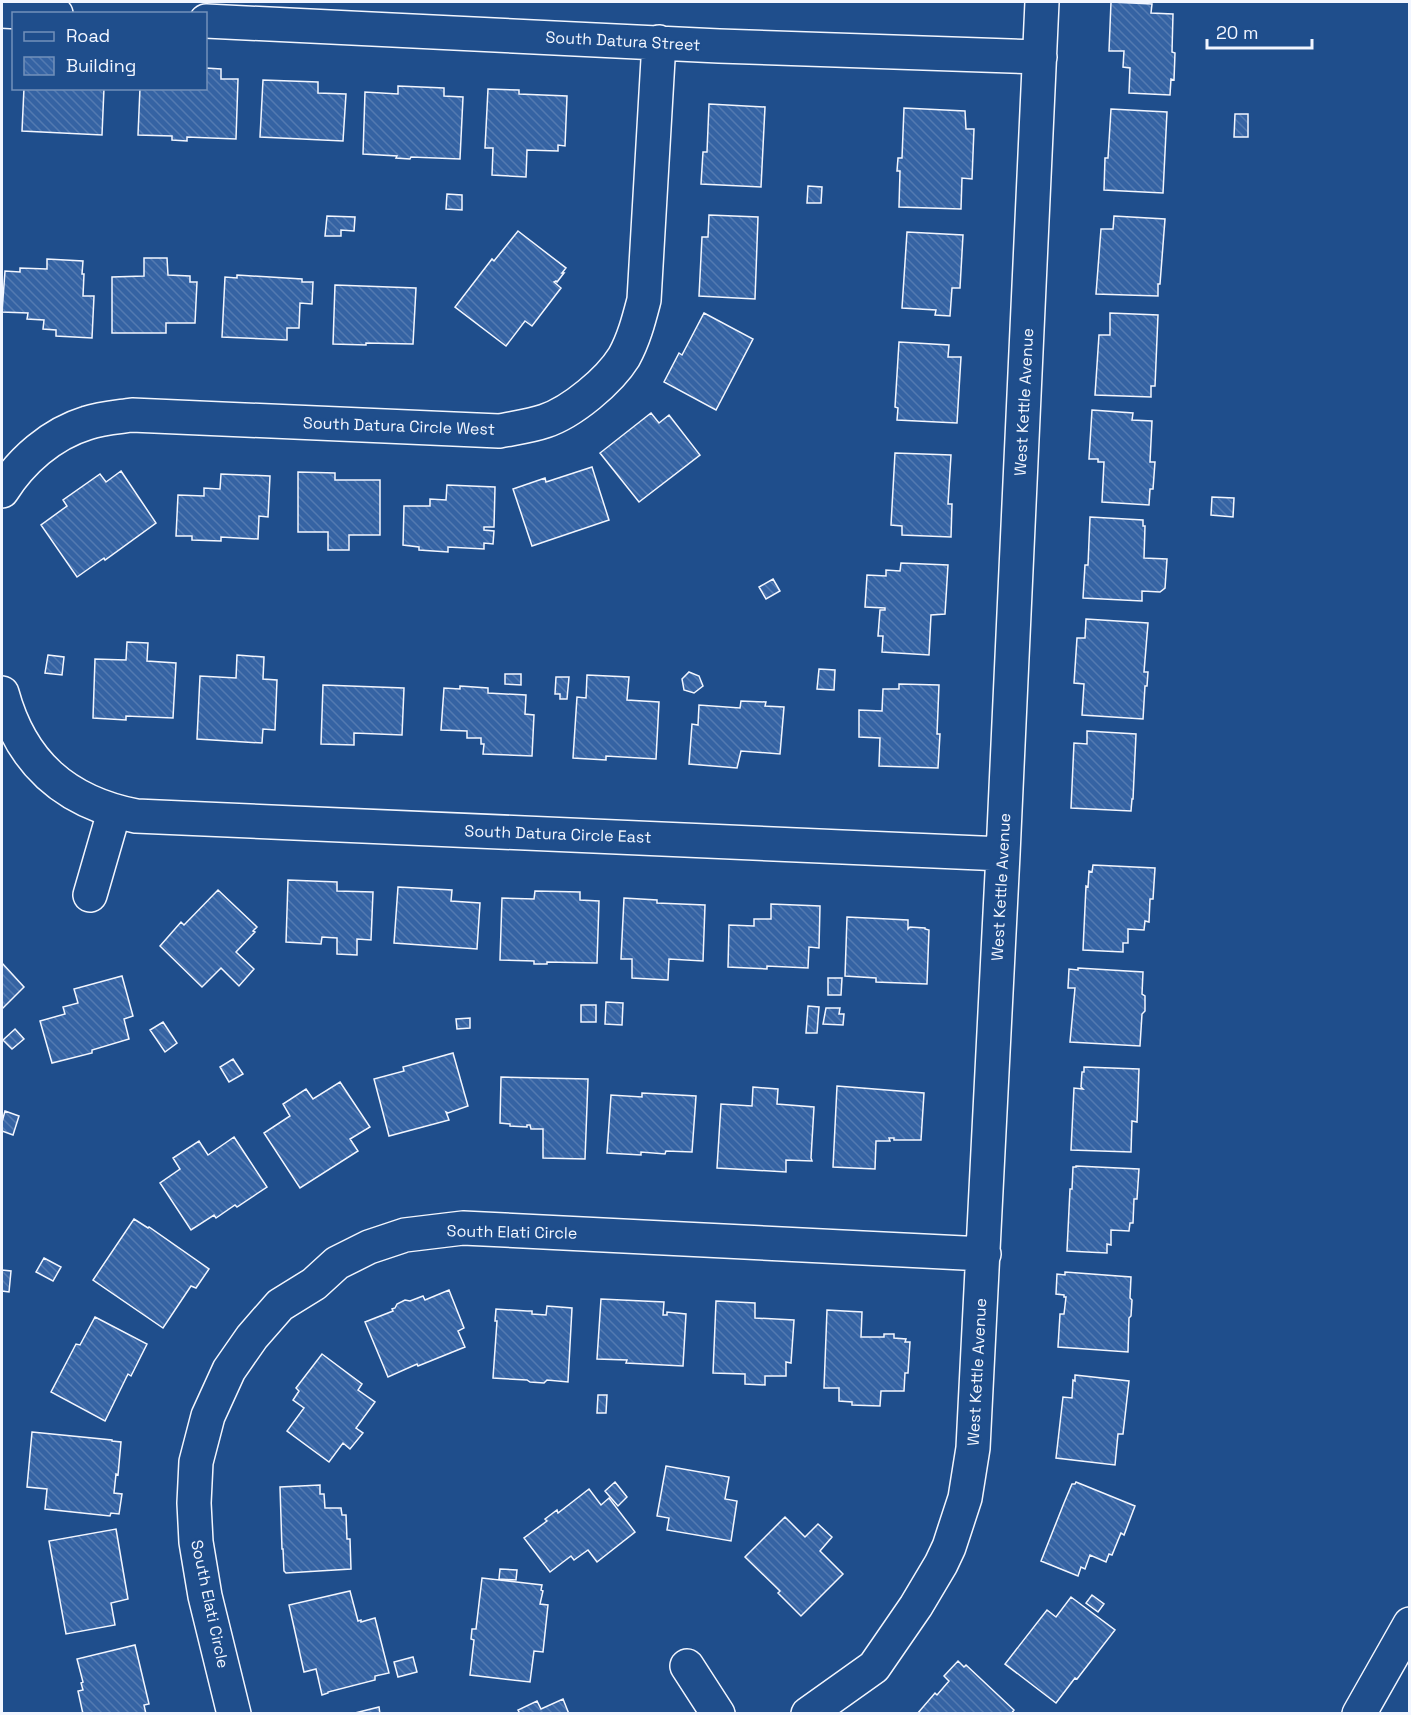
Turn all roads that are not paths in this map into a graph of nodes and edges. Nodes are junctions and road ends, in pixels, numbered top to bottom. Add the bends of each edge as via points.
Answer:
1 (1042, 2) edge
2 (2, 11) edge
3 (20, 12) edge
4 (207, 21) edge
5 (659, 42) junction
6 (1040, 57) junction
7 (2, 491) edge
8 (2, 693) edge
9 (114, 812) junction
10 (1003, 854) junction
11 (90, 895) dead end
12 (984, 1254) junction
13 (1410, 1624) edge
14 (687, 1666) dead end
15 (234, 1713) edge
16 (718, 1713) edge
17 (808, 1713) edge
18 (1359, 1713) edge

1 - 6 street, West Kettle Avenue
2 - 3 street
4 - 5 street, South Datura Street
5 - 6 street, South Datura Street
5 - 7 street, South Datura Circle West via 644,300 638,326 624,357 597,389 571,408 545,421 499,431 132,414 67,430 13,473
6 - 10 street, West Kettle Avenue
8 - 9 street, South Datura Circle East via 16,733 35,761 56,782
9 - 10 street, South Datura Circle East
9 - 11 street
10 - 12 street, West Kettle Avenue
12 - 15 street, South Elati Circle via 463,1228 405,1234 337,1263 314,1284 280,1305 252,1336 229,1370 208,1416 196,1462 196,1542
12 - 17 street, West Kettle Avenue via 973,1448 965,1498 949,1546 921,1599 874,1667
13 - 18 street
14 - 16 street

